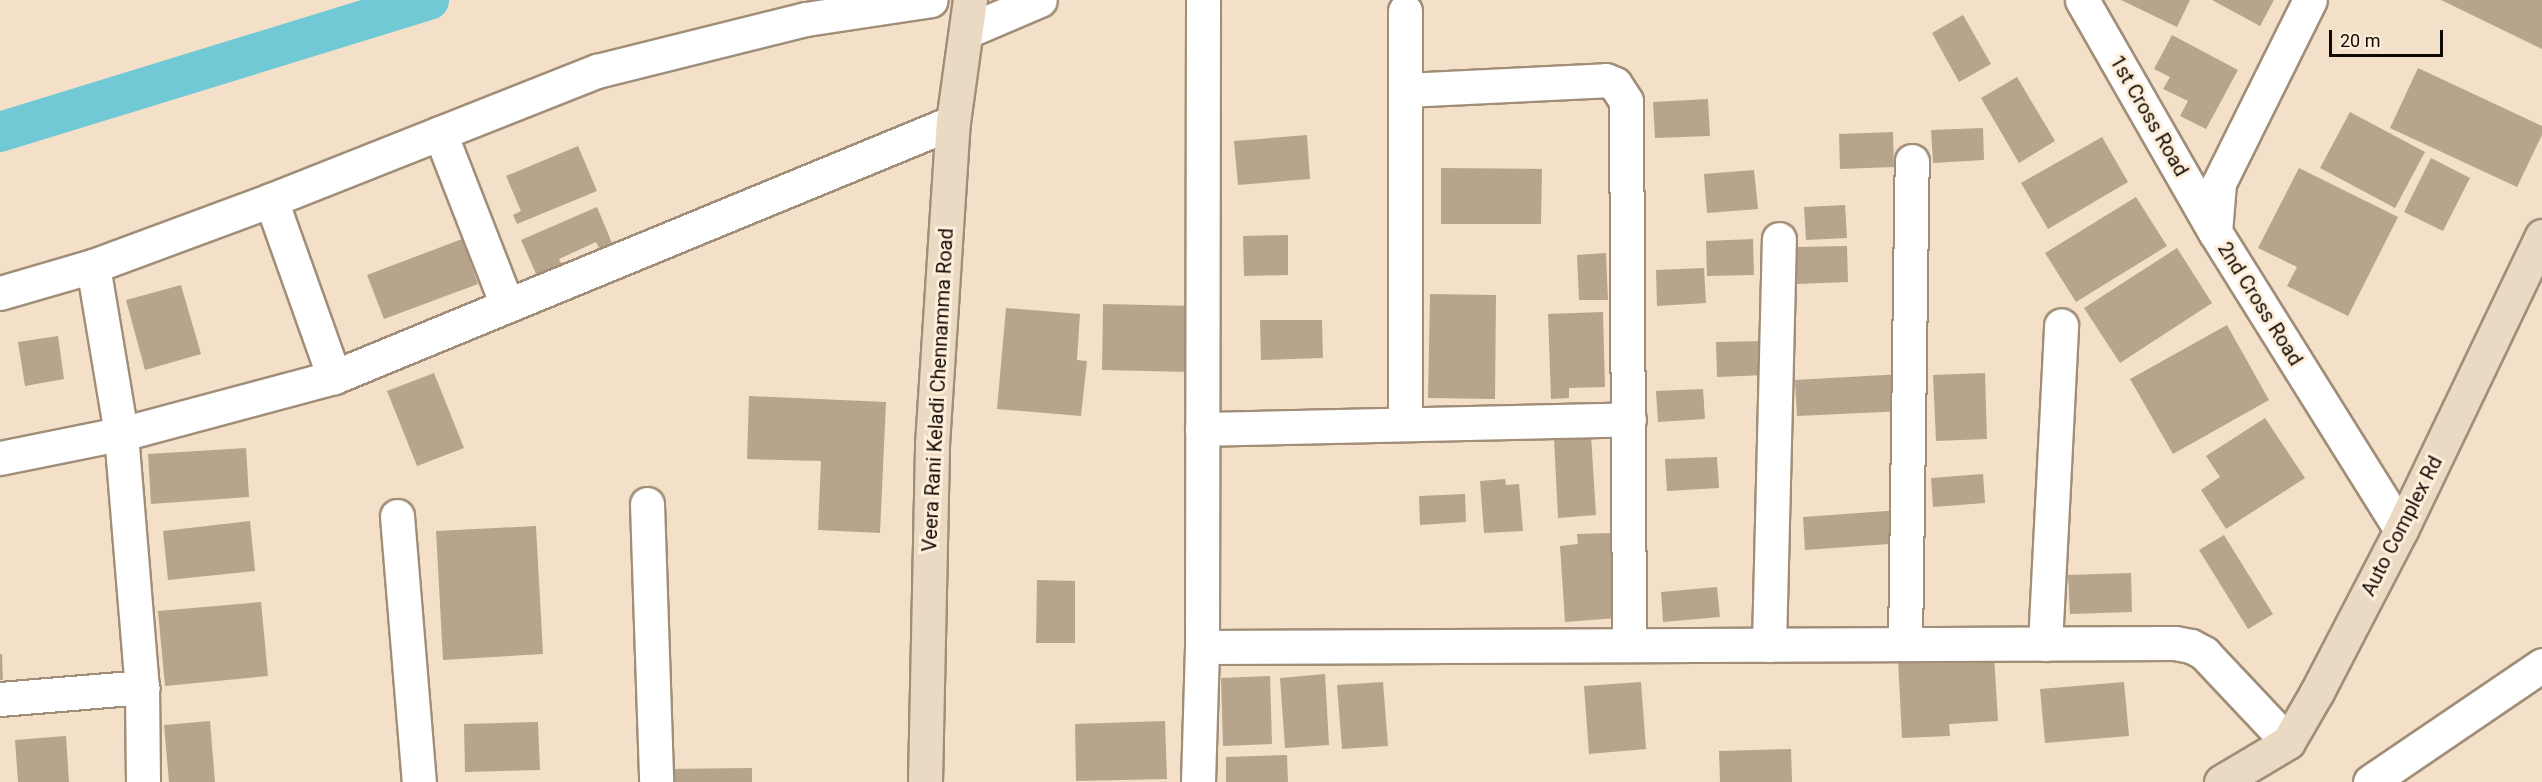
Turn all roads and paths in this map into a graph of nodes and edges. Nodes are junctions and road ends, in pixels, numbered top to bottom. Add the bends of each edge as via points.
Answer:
1 (931, 0) edge
2 (1040, 0) edge
3 (1203, 0) edge
4 (2082, 0) edge
5 (2310, 0) edge
6 (1405, 11) dead end
7 (969, 15) edge
8 (1405, 90) junction
9 (953, 122) junction
10 (440, 133) junction
11 (1912, 161) dead end
12 (271, 200) junction
13 (2215, 232) junction
14 (2542, 236) edge
15 (1779, 239) dead end
16 (93, 266) junction
17 (0, 293) edge
18 (507, 305) junction
19 (2061, 325) dead end
20 (334, 377) junction
21 (1629, 419) junction
22 (1406, 424) junction
23 (1202, 429) junction
24 (121, 434) junction
25 (0, 458) edge
26 (647, 504) dead end
27 (397, 516) dead end
28 (2401, 530) junction
29 (1905, 644) junction
30 (2045, 644) junction
31 (1629, 645) junction
32 (1769, 645) junction
33 (1202, 646) junction
34 (2542, 665) edge
35 (142, 687) junction
36 (0, 699) edge
37 (2288, 742) junction
38 (143, 782) edge
39 (419, 782) edge
40 (656, 782) edge
41 (925, 782) edge
42 (1198, 782) edge
43 (2221, 782) edge
44 (2370, 782) edge

1 - 10 street via 806,19 597,71
2 - 7 street
3 - 23 street
4 - 13 street, 1st Cross Road
5 - 13 street, 2nd Cross Road via 2219,183
6 - 8 street
7 - 9 main road, Veera Rani Keladi Chennamma Road
8 - 21 street via 1606,80 1615,84 1626,101
8 - 22 street
9 - 18 street
9 - 41 main road, Veera Rani Keladi Chennamma Road via 932,444
10 - 12 street
10 - 18 street
11 - 29 street
12 - 16 street
12 - 20 street
13 - 28 street, 2nd Cross Road
14 - 28 main road, Auto Complex Rd
15 - 32 street
16 - 17 street
16 - 24 street
18 - 20 street
19 - 30 street
20 - 24 street
21 - 22 street
21 - 31 street
22 - 23 street
23 - 33 street
24 - 25 street
24 - 35 street
26 - 40 street
27 - 39 street
28 - 37 main road, Auto Complex Rd
29 - 30 street
29 - 32 street
30 - 37 street via 2191,646 2204,653
31 - 32 street
31 - 33 street
33 - 42 street
34 - 44 street
35 - 36 street
35 - 38 street
37 - 43 main road, Auto Complex Rd

